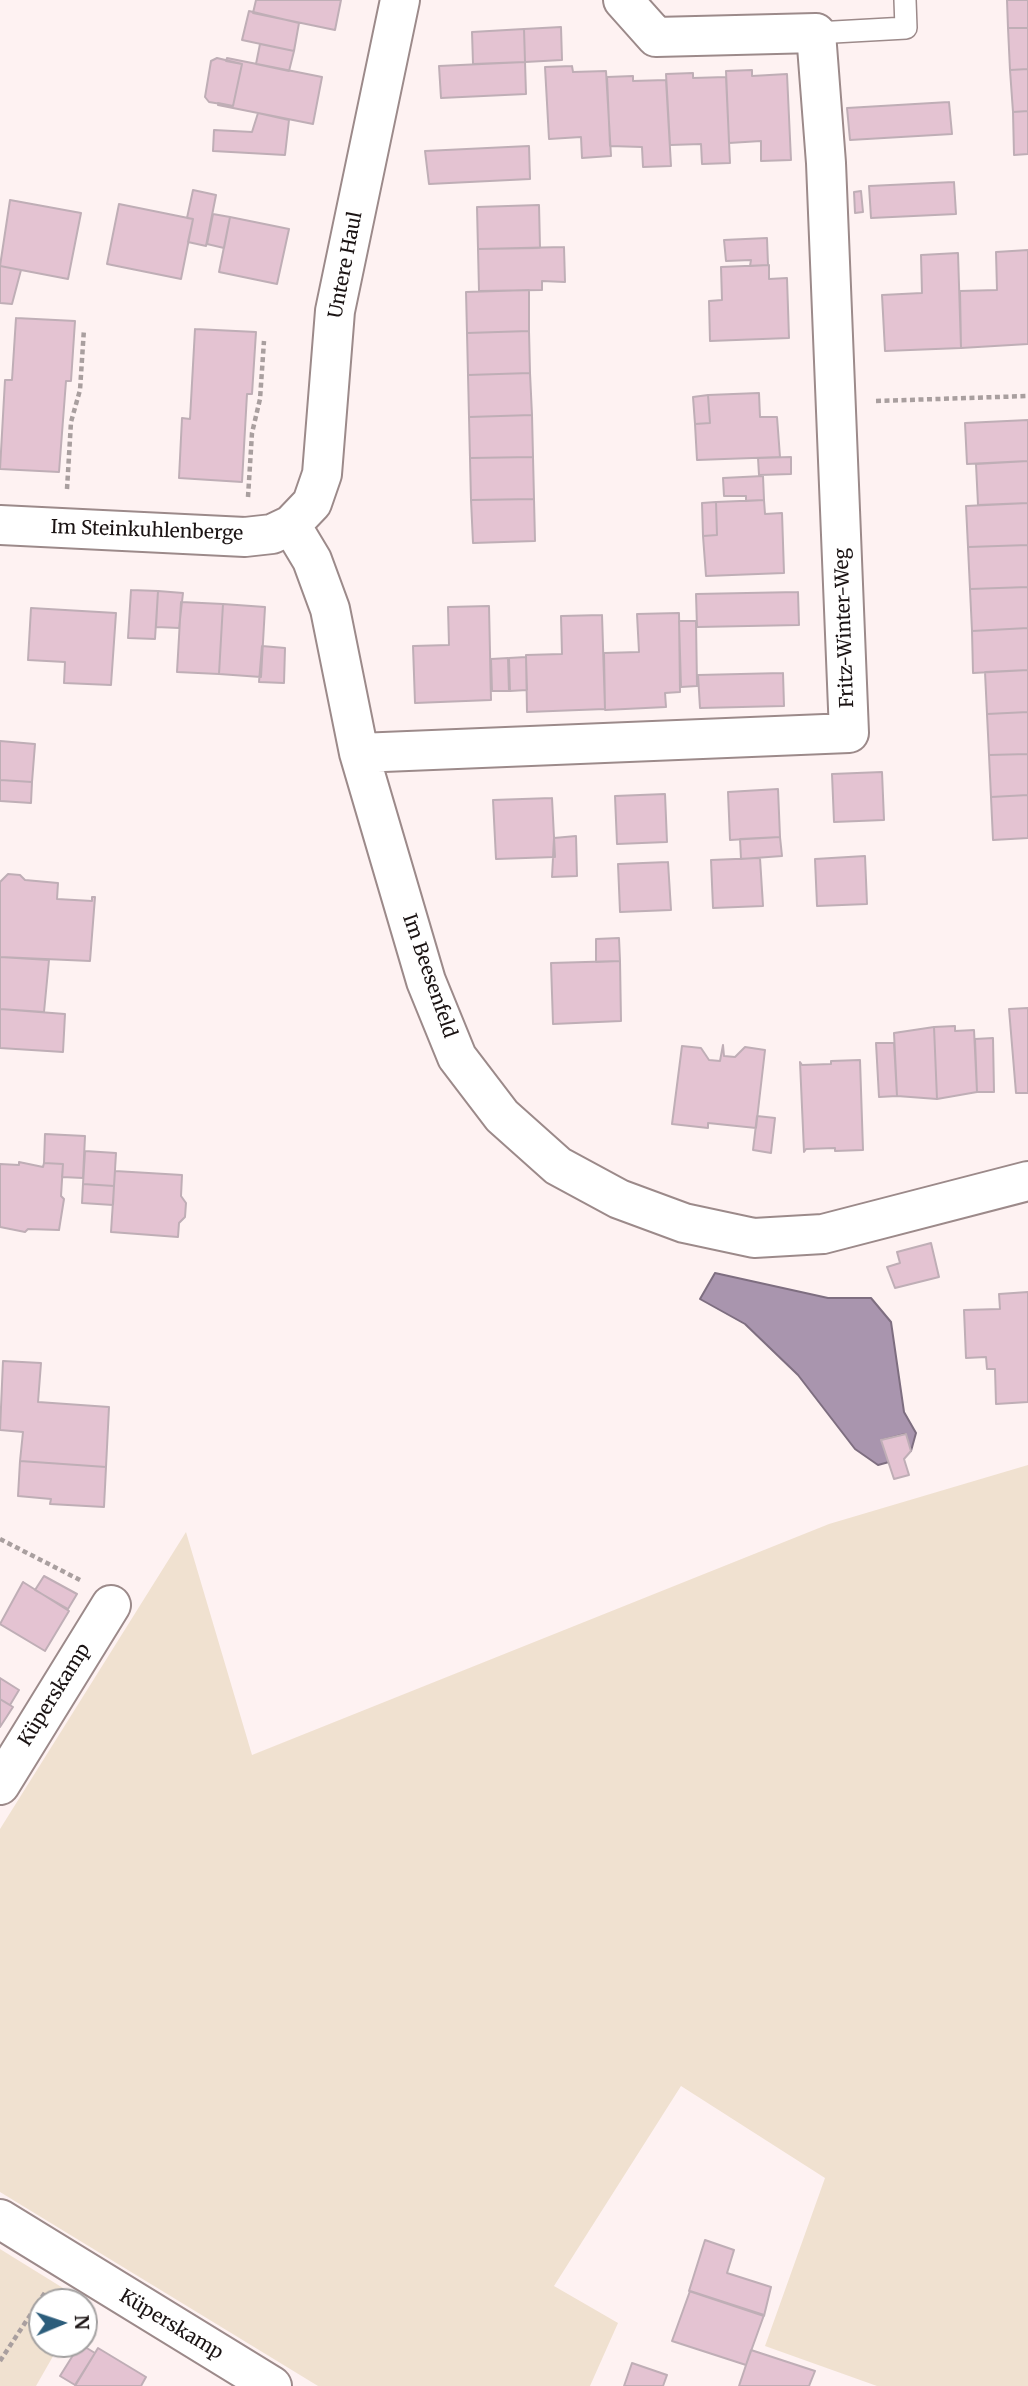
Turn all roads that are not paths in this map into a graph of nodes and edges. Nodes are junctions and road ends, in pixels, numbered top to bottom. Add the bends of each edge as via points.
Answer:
1 (400, 0) edge
2 (623, 0) edge
3 (905, 0) edge
4 (816, 33) junction
5 (0, 525) edge
6 (291, 525) junction
7 (359, 753) junction
8 (1028, 1181) edge
9 (111, 1605) road end
10 (0, 1785) edge
11 (0, 2219) edge
12 (272, 2386) edge

1 - 6 street, Untere Haul via 335,311 322,474 312,503
2 - 4 street via 656,37
3 - 4 lane via 906,28
4 - 7 street, Fritz-Winter-Weg via 826,163 849,733
5 - 6 street, Im Steinkuhlenberge via 245,537 272,534
6 - 7 street, Im Beesenfeld via 312,560 330,609
7 - 8 street, Im Beesenfeld via 426,981 457,1057 502,1116 558,1166 619,1199 684,1223 754,1238 823,1234
9 - 10 street, Küperskamp
11 - 12 street, Küperskamp

